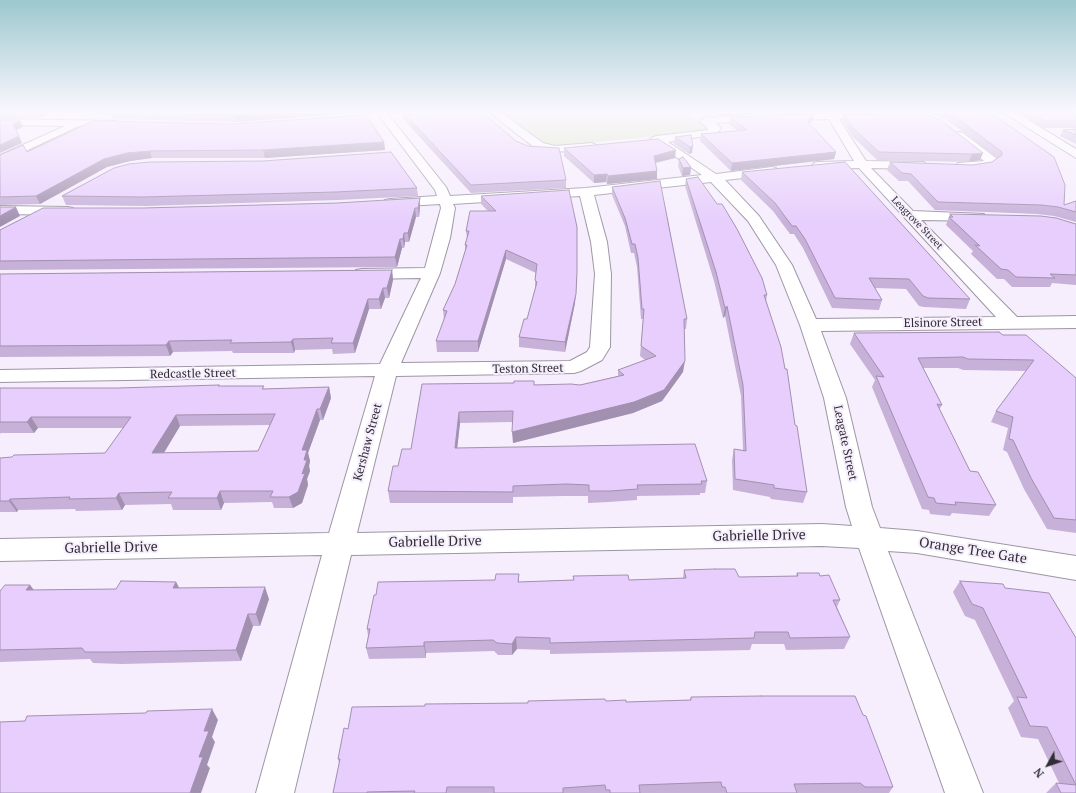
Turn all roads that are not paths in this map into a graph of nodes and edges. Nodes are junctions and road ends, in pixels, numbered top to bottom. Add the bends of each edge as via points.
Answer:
1 (20, 150) edge
2 (409, 150) edge
3 (668, 150) edge
4 (853, 150) edge
5 (977, 150) edge
6 (412, 153) junction
7 (397, 155) dead end
8 (0, 159) edge
9 (862, 164) junction
10 (807, 166) edge
11 (932, 166) edge
12 (954, 166) edge
13 (782, 170) edge
14 (714, 177) junction
15 (586, 192) junction
16 (62, 200) edge
17 (445, 200) junction
18 (374, 204) edge
19 (0, 210) edge
20 (83, 210) edge
21 (42, 211) junction
22 (910, 215) junction
23 (989, 217) edge
24 (17, 226) edge
25 (432, 273) junction
26 (343, 274) edge
27 (1076, 322) edge
28 (1012, 323) junction
29 (809, 325) junction
30 (387, 371) junction
31 (0, 376) edge
32 (869, 538) junction
33 (340, 544) junction
34 (0, 550) edge
35 (1076, 568) edge
36 (275, 793) edge
37 (964, 793) edge

1 - 8 street
2 - 6 street, Kershaw Street
3 - 14 street, Leagate Street
4 - 9 street, Leagrove Street
5 - 12 street via 992,162 978,166
6 - 7 street
6 - 17 street, Kershaw Street via 441,190
9 - 10 street
9 - 11 street
9 - 22 street, Leagrove Street
13 - 14 street
14 - 15 street
14 - 29 street, Leagate Street via 754,219 773,246 784,265
15 - 17 street
15 - 30 street, Teston Street via 599,242 603,274 600,347 596,356 574,367 560,369
16 - 21 street
17 - 18 street
17 - 25 street, Kershaw Street via 448,208
19 - 21 street
20 - 21 street
21 - 24 street
22 - 23 street
22 - 28 street, Leagrove Street
25 - 26 street
25 - 30 street, Kershaw Street
27 - 28 street, Elsinore Street
28 - 29 street, Elsinore Street
29 - 32 street, Leagate Street via 835,398 859,507
30 - 31 street, Redcastle Street
30 - 33 street, Kershaw Street
32 - 33 street, Gabrielle Drive via 822,535
32 - 35 street, Orange Tree Gate via 916,542
32 - 37 street, Leagate Street
33 - 34 street, Gabrielle Drive
33 - 36 street, Kershaw Street

